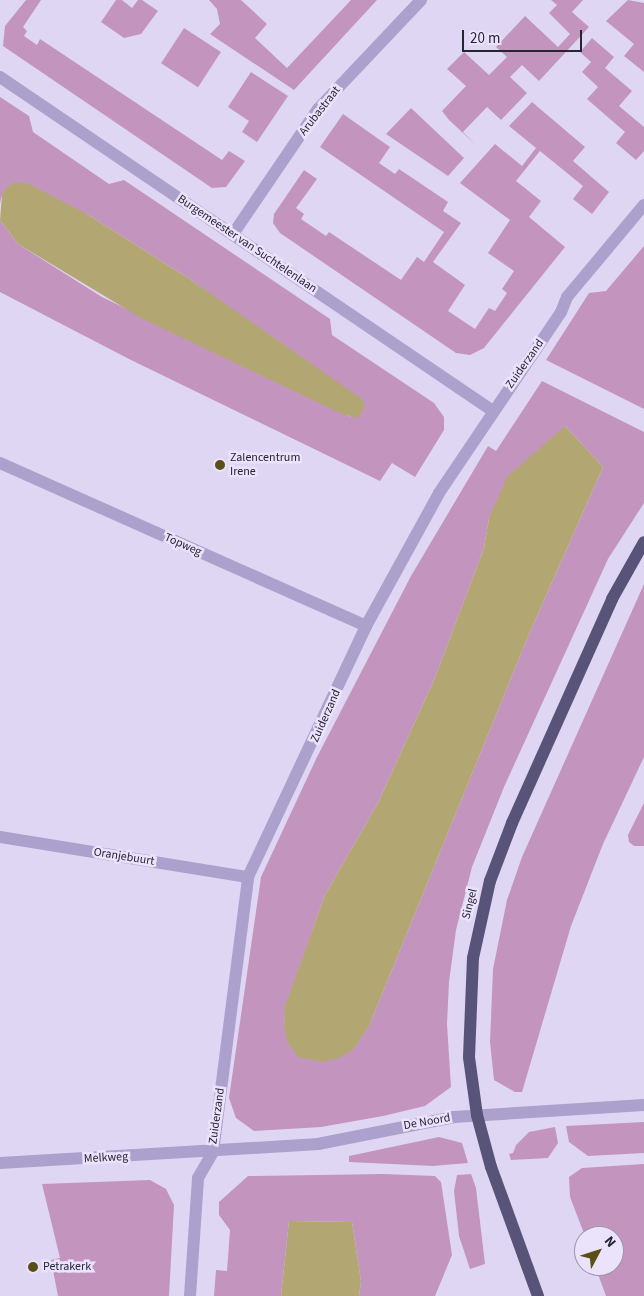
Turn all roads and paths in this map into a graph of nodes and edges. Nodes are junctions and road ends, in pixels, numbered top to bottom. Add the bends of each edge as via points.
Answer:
1 (421, 0) edge
2 (0, 77) edge
3 (644, 205) edge
4 (233, 234) junction
5 (493, 411) junction
6 (0, 463) edge
7 (644, 542) edge
8 (366, 626) junction
9 (0, 837) edge
10 (248, 877) junction
11 (644, 1105) edge
12 (477, 1115) junction
13 (212, 1152) junction
14 (0, 1163) edge
15 (190, 1296) edge
16 (538, 1296) edge

1 - 4 street, Arubastraat via 318,109
2 - 4 street, Burgemeester van Suchtelenlaan
3 - 5 street, Zuiderzand via 567,297
4 - 5 street, Burgemeester van Suchtelenlaan
5 - 8 street, Zuiderzand via 440,492
6 - 8 street, Topweg
7 - 12 main road, Singel via 612,599 512,823 490,881 480,919 470,985 469,1057
8 - 10 street, Zuiderzand
9 - 10 street, Oranjebuurt
10 - 13 street, Zuiderzand
11 - 12 street, De Noord
12 - 13 street, De Noord via 420,1122 318,1144
12 - 16 main road, Singel via 491,1168
13 - 14 street, Melkweg
13 - 15 street, Zuiderzand via 198,1178

